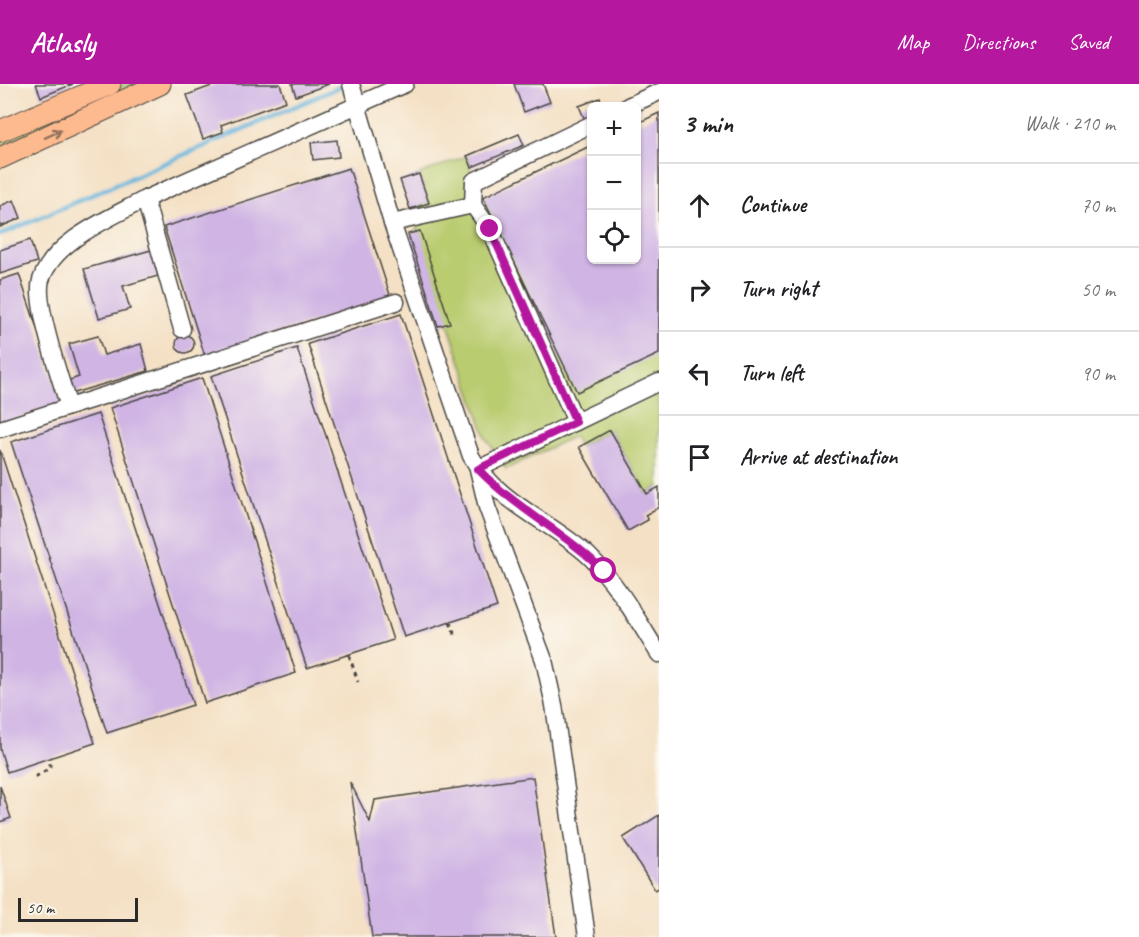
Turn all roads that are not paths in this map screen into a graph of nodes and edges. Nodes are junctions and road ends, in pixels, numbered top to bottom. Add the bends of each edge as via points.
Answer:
1 (110, 84) edge
2 (160, 84) edge
3 (351, 84) edge
4 (405, 84) edge
5 (659, 92) edge
6 (637, 102) edge
7 (358, 106) junction
8 (587, 126) edge
9 (0, 131) edge
10 (0, 158) edge
11 (145, 199) junction
12 (473, 205) junction
13 (392, 223) junction
14 (396, 302) dead end
15 (182, 329) dead end
16 (659, 382) edge
17 (69, 407) junction
18 (576, 422) junction
19 (0, 429) edge
20 (478, 469) junction
21 (659, 654) edge
22 (587, 937) edge

1 - 9 main road
10 -> 2 main road
3 - 7 lane
4 - 7 lane
5 - 6 lane
7 - 11 lane
7 - 13 lane
8 - 12 lane via 474,181
11 - 15 lane
11 - 17 lane via 69,243 48,265 40,283 47,330
12 - 13 lane
12 - 18 lane via 490,229
13 - 20 lane via 464,439
14 - 17 lane
16 - 18 lane
17 - 19 lane
18 - 20 lane
20 - 21 lane via 508,498 570,541 604,571
20 - 22 lane via 487,507 546,671 554,705

